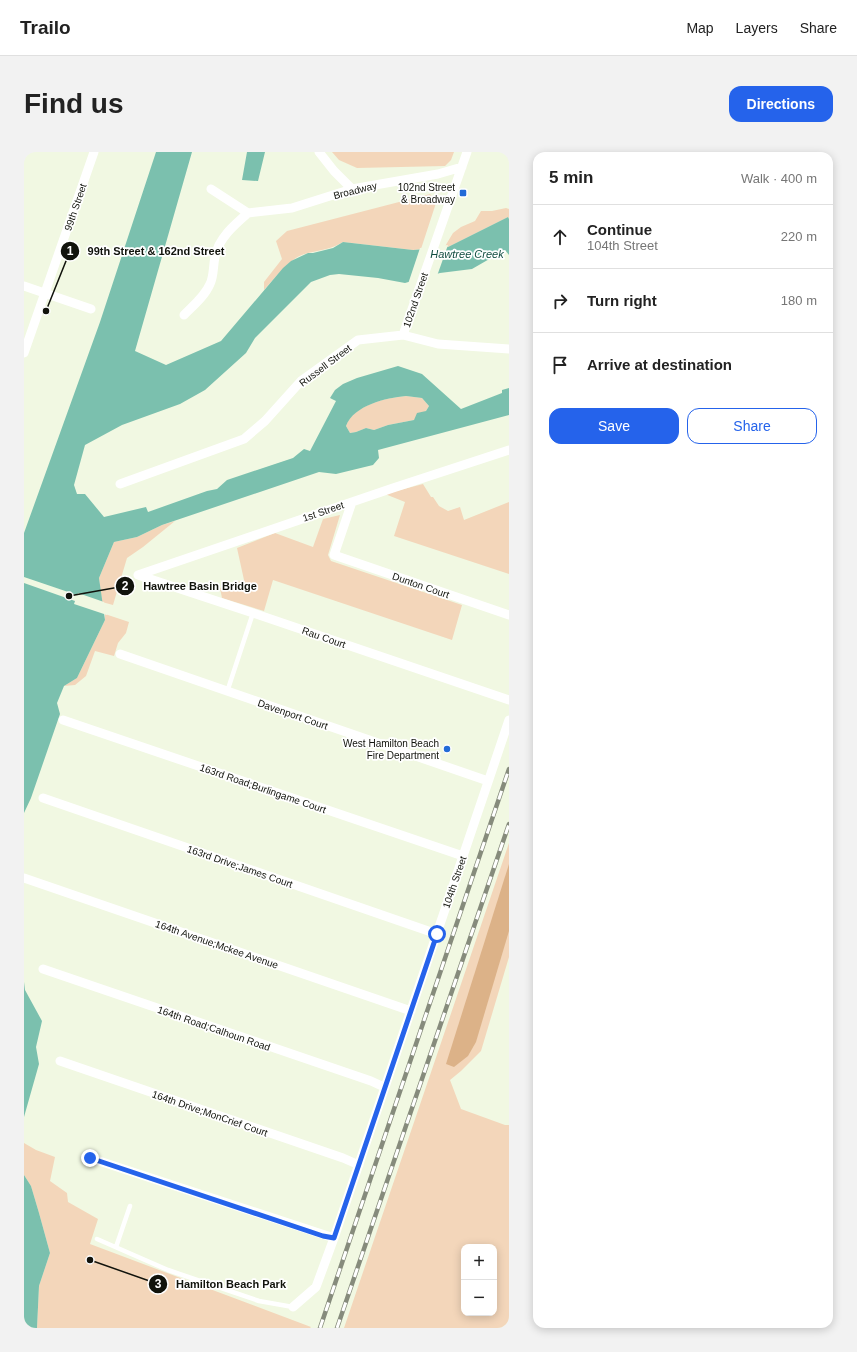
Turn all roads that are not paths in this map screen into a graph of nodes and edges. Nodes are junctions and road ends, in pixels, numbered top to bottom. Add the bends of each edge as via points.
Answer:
1 (94, 152) edge
2 (319, 152) edge
3 (467, 152) edge
4 (462, 167) junction
5 (211, 189) dead end
6 (352, 189) junction
7 (248, 213) junction
8 (24, 286) edge
9 (45, 293) junction
10 (91, 309) dead end
11 (184, 315) dead end
12 (403, 335) junction
13 (509, 349) edge
14 (24, 353) edge
15 (509, 450) edge
16 (120, 484) dead end
17 (352, 502) junction
18 (138, 575) joint
19 (253, 612) junction
20 (509, 615) edge
21 (120, 654) dead end
22 (227, 692) junction
23 (509, 700) edge
24 (63, 720) dead end
25 (509, 720) edge
26 (488, 781) junction
27 (43, 798) dead end
28 (463, 856) junction
29 (24, 878) edge
30 (437, 934) junction
31 (43, 969) dead end
32 (411, 1011) junction
33 (60, 1062) dead end
34 (384, 1087) junction
35 (90, 1158) dead end
36 (359, 1165) junction
37 (130, 1206) dead end
38 (334, 1238) junction
39 (97, 1239) dead end
40 (116, 1247) junction
41 (293, 1307) joint

1 - 9 street, 99th Street
2 - 6 street
3 - 4 street, 102nd Street
4 - 6 street, Broadway via 438,174
4 - 12 street, 102nd Street
5 - 7 street
6 - 7 street, Broadway via 292,208
7 - 11 street via 235,224 217,248 210,285
8 - 9 street
9 - 10 street
9 - 14 street, 99th Street
12 - 13 street, Russell Street via 438,344
12 - 16 street, Russell Street via 358,340 301,381 265,421 244,439
15 - 17 street, 1st Street
17 - 18 street, 1st Street
17 - 20 street, Dunton Court via 334,555
18 - 19 street, Rau Court
19 - 22 lane
19 - 23 street, Rau Court
21 - 22 street, Davenport Court
22 - 26 street, Davenport Court
24 - 28 street, 163rd Road;Burlingame Court
25 - 26 street, 104th Street
26 - 28 street, 104th Street
27 - 30 street, 163rd Drive;James Court
28 - 30 street, 104th Street
29 - 32 street, 164th Avenue;Mckee Avenue
30 - 32 street, 104th Street
31 - 34 street, 164th Road;Calhoun Road
32 - 34 street, 104th Street
33 - 36 street, 164th Drive;MonCrief Court
34 - 36 street, 104th Street
35 - 38 street
36 - 38 street, 104th Street
37 - 40 lane
38 - 41 street, 104th Street via 316,1287
39 - 40 lane
40 - 41 lane via 168,1270 259,1301

